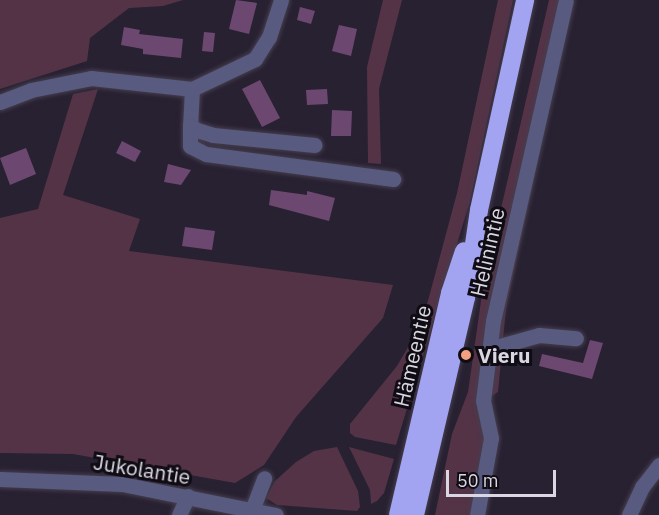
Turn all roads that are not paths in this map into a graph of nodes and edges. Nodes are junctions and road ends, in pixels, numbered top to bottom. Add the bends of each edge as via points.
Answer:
1 (281, 0) edge
2 (525, 0) edge
3 (566, 0) edge
4 (192, 89) junction
5 (0, 102) edge
6 (190, 126) junction
7 (315, 145) dead end
8 (393, 179) dead end
9 (478, 210) junction
10 (576, 338) dead end
11 (489, 349) junction
12 (659, 465) edge
13 (264, 478) dead end
14 (0, 479) edge
15 (188, 496) junction
16 (252, 510) junction
17 (180, 515) edge
18 (276, 515) edge
19 (398, 515) edge
20 (415, 515) edge
21 (477, 515) edge
22 (629, 515) edge

1 - 4 street via 270,37 255,59
2 - 9 highway, Hämeentie
3 - 11 street, Helinintie
4 - 5 street via 91,78 31,90
4 - 6 street
6 - 7 street via 213,135
6 - 8 street via 190,146 206,154
9 - 19 highway, Hämeentie via 450,293
9 - 20 highway, Hämeentie via 466,298
10 - 11 street via 539,335
11 - 21 street, Helinintie via 483,401 491,438
12 - 22 street via 642,487
13 - 16 street
14 - 15 street, Jukolantie via 111,483
15 - 16 street, Jukolantie
15 - 17 street
16 - 18 street, Jukolantie

